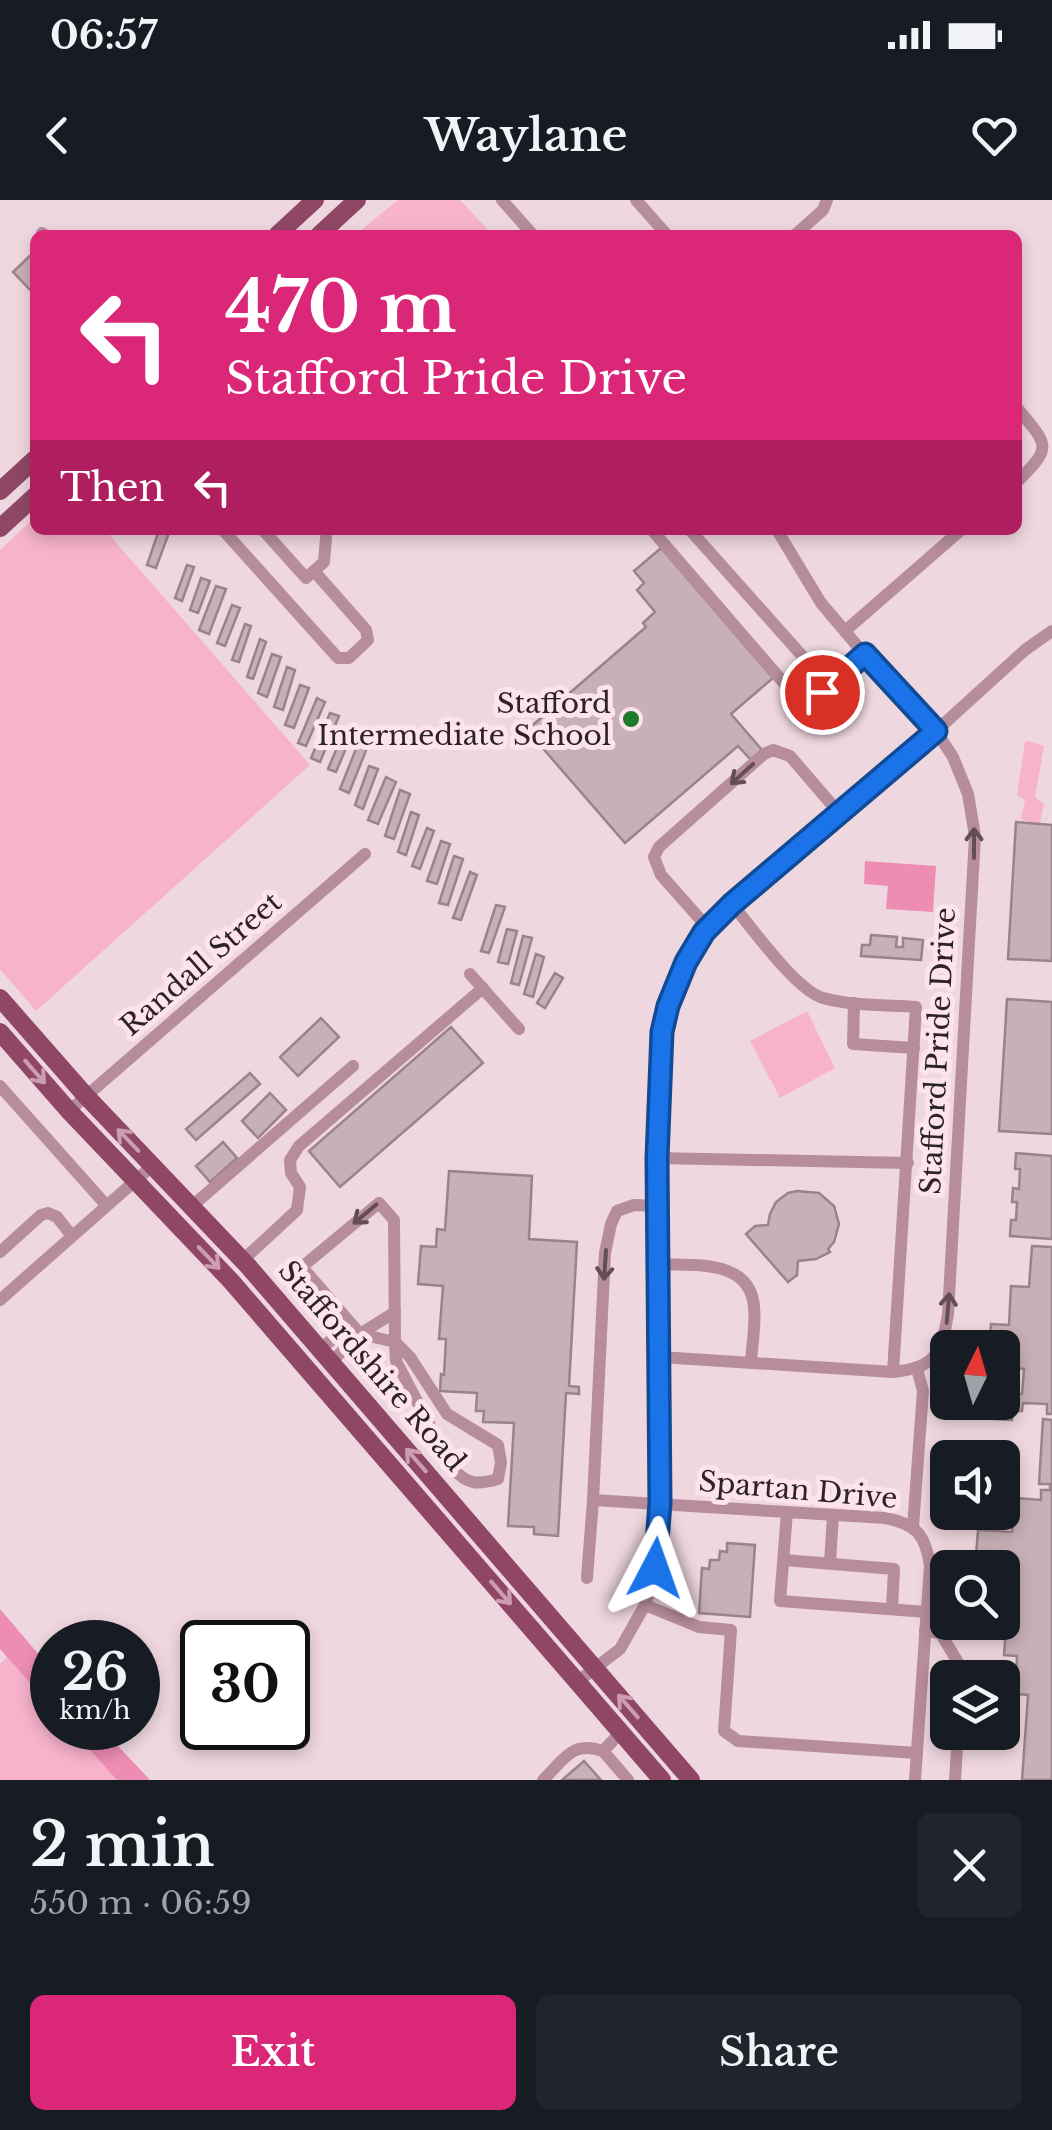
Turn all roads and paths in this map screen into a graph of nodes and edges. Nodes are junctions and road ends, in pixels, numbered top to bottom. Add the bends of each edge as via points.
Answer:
1 (315, 200) edge
2 (356, 200) edge
3 (502, 200) edge
4 (636, 200) edge
5 (827, 200) edge
6 (282, 230) edge
7 (324, 230) edge
8 (529, 230) edge
9 (663, 230) edge
10 (801, 230) edge
11 (1022, 414) edge
12 (30, 464) edge
13 (1022, 478) edge
14 (0, 491) edge
15 (30, 501) edge
16 (0, 528) edge
17 (228, 535) edge
18 (267, 535) edge
19 (326, 535) edge
20 (656, 535) edge
21 (694, 535) edge
22 (781, 535) edge
23 (956, 535) edge
24 (314, 571) junction
25 (845, 631) junction
26 (1052, 631) edge
27 (865, 654) junction
28 (829, 686) junction
29 (936, 731) junction
30 (839, 812) junction
31 (365, 854) dead end
32 (732, 904) junction
33 (708, 928) junction
34 (470, 974) dead end
35 (483, 988) junction
36 (0, 998) edge
37 (854, 1003) junction
38 (519, 1028) dead end
39 (0, 1032) edge
40 (914, 1048) junction
41 (352, 1066) dead end
42 (0, 1086) edge
43 (86, 1096) junction
44 (70, 1112) junction
45 (657, 1158) junction
46 (908, 1163) junction
47 (152, 1166) junction
48 (135, 1180) junction
49 (106, 1205) junction
50 (658, 1206) junction
51 (191, 1207) junction
52 (72, 1236) junction
53 (0, 1252) edge
54 (243, 1260) junction
55 (658, 1264) junction
56 (0, 1300) edge
57 (395, 1312) junction
58 (355, 1329) junction
59 (396, 1342) junction
60 (326, 1356) junction
61 (660, 1358) junction
62 (751, 1362) junction
63 (917, 1369) junction
64 (893, 1372) junction
65 (593, 1500) junction
66 (660, 1503) junction
67 (787, 1512) junction
68 (833, 1515) junction
69 (914, 1527) junction
70 (784, 1560) junction
71 (830, 1563) junction
72 (588, 1578) dead end
73 (645, 1605) junction
74 (892, 1609) junction
75 (927, 1612) junction
76 (926, 1630) junction
77 (957, 1660) edge
78 (594, 1667) junction
79 (577, 1682) junction
80 (621, 1732) junction
81 (957, 1750) edge
82 (603, 1751) junction
83 (917, 1753) junction
84 (646, 1762) junction
85 (543, 1780) edge
86 (628, 1780) edge
87 (662, 1780) edge
88 (692, 1780) edge
89 (915, 1780) edge
90 (955, 1780) edge

1 - 6 main road
2 - 7 main road
3 - 8 street
4 - 9 street
5 - 10 street
11 - 13 street via 1045,449
12 - 14 main road
15 - 16 main road
17 - 24 street via 338,658 349,658 368,640 366,630
18 - 24 street via 306,578
19 - 24 street via 324,562
20 - 28 street via 790,690 816,697
21 - 28 street
22 - 25 street, Stafford Pride Drive
23 - 25 street
25 - 27 street, Stafford Pride Drive
26 - 29 street
27 - 28 street
27 - 29 street, Stafford Pride Drive
29 - 30 street
63 -> 29 street, Stafford Pride Drive via 944,1341 948,1314 975,836 968,794
30 - 32 street
30 -> 33 street via 790,756 764,754 654,857
31 - 43 street, Randall Street
32 - 33 street
32 - 37 street via 808,992
33 - 45 street via 686,962 662,1032
34 - 35 street
35 - 38 street
35 - 54 street via 299,1146 290,1160 300,1187 297,1210
36 - 43 main road, Staffordshire Road
37 - 40 street via 853,1044
37 - 40 street via 916,1007
39 -> 44 main road, Staffordshire Road
40 - 46 street
41 - 51 street
42 - 49 street
43 - 44 street, Randall Street
47 -> 43 main road, Staffordshire Road
44 - 48 main road, Staffordshire Road
45 - 46 street
45 - 50 street
46 - 64 street
47 - 48 street
47 - 51 main road, Staffordshire Road
48 - 49 street
48 -> 79 main road, Staffordshire Road via 232,1281
49 - 52 street
50 - 55 street
50 -> 65 street via 617,1211 610,1224
51 - 54 main road, Staffordshire Road
52 - 53 street via 48,1212
52 - 56 street
54 - 60 main road, Staffordshire Road
55 - 61 street
55 - 62 street via 722,1267 740,1276 754,1306
57 - 58 street
57 -> 58 street via 394,1220 378,1203 302,1268
57 - 59 street
58 - 59 street
58 - 60 street
59 - 59 street via 396,1362 452,1468 482,1484 498,1478 498,1446 447,1414
78 -> 60 main road, Staffordshire Road
61 - 62 street
61 - 66 street
62 - 64 street
63 - 64 street
63 - 69 street via 922,1391
65 - 66 street, Spartan Drive
65 - 72 street
66 - 67 street, Spartan Drive
66 - 73 street
67 - 68 street, Spartan Drive
67 - 70 street
68 - 69 street, Spartan Drive
68 - 71 street
69 - 75 street, Spartan Drive via 930,1564
70 - 71 street
70 - 74 street via 780,1601
71 - 74 street via 894,1568
73 - 78 street via 620,1649
73 - 83 street via 700,1627 731,1630 724,1731 738,1741
74 - 75 street
75 - 76 street, Spartan Drive
76 - 77 street via 941,1634
76 - 83 street, Spartan Drive
78 - 79 street
88 -> 78 main road, Staffordshire Road
79 - 80 main road, Staffordshire Road
80 - 82 street
80 - 84 main road, Staffordshire Road
81 - 90 street
82 - 85 street via 577,1748
82 - 86 street
83 - 89 street, Spartan Drive
84 - 86 street
84 - 87 main road, Staffordshire Road

